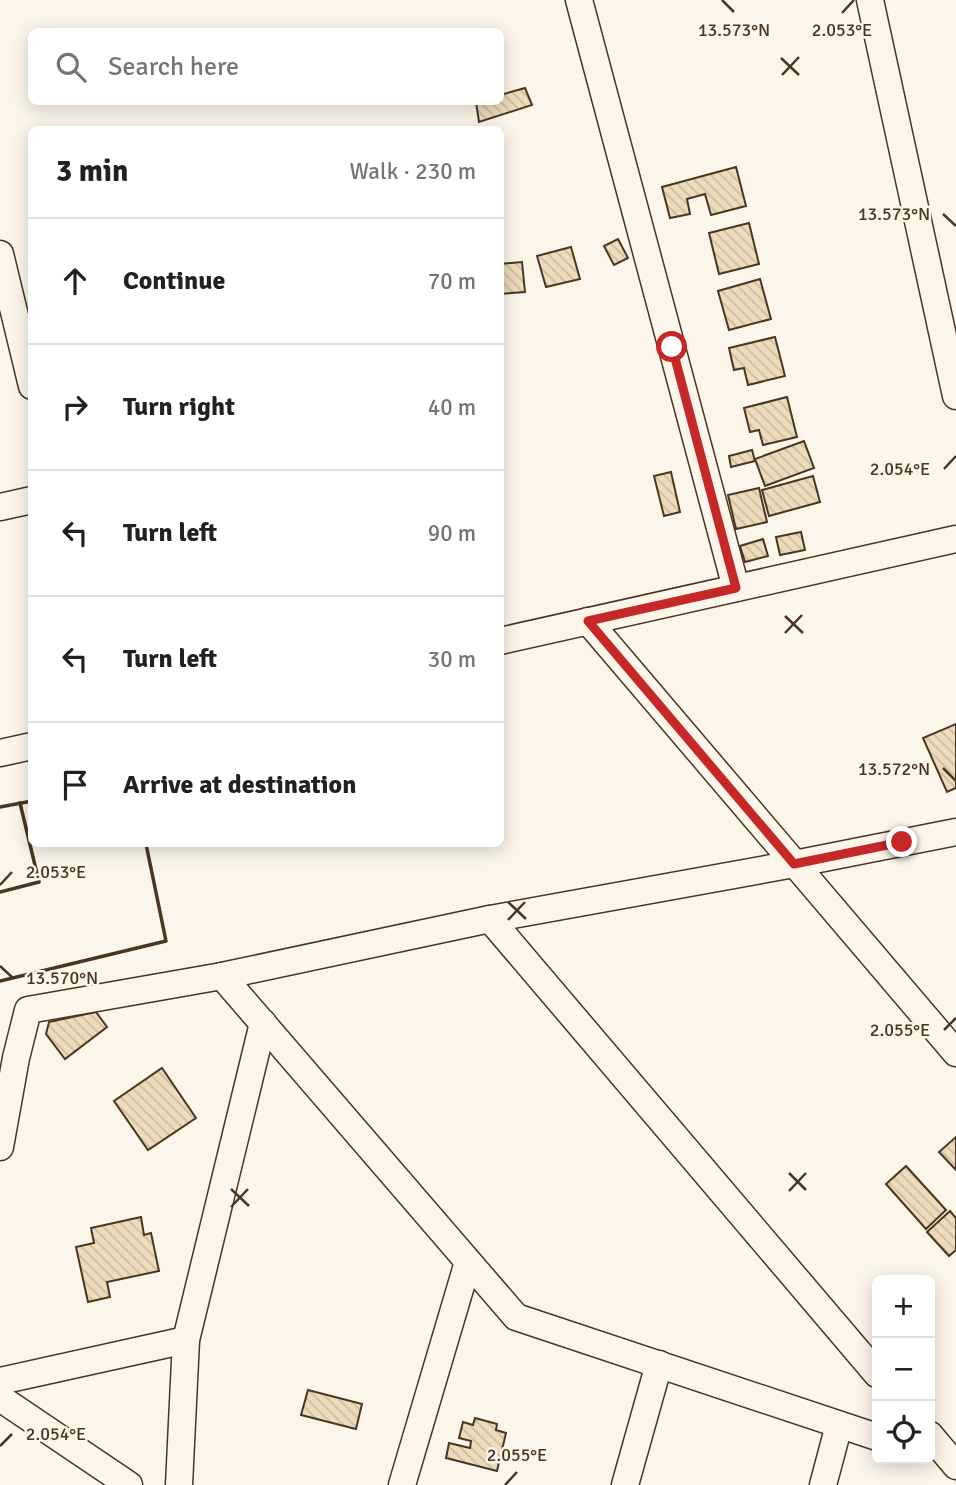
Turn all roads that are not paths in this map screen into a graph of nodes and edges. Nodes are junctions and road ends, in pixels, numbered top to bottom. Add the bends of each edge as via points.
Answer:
1 (579, 0) edge
2 (870, 0) edge
3 (0, 254) edge
4 (28, 370) edge
5 (956, 396) edge
6 (28, 501) edge
7 (0, 507) edge
8 (956, 539) edge
9 (736, 588) junction
10 (588, 621) junction
11 (504, 640) edge
12 (28, 747) edge
13 (0, 753) edge
14 (956, 832) edge
15 (794, 864) junction
16 (490, 919) junction
17 (222, 976) junction
18 (263, 1023) junction
19 (956, 1053) edge
20 (0, 1147) edge
21 (468, 1262) junction
22 (186, 1340) junction
23 (659, 1364) junction
24 (872, 1368) edge
25 (0, 1381) edge
26 (0, 1398) edge
27 (839, 1425) junction
28 (872, 1435) edge
29 (935, 1443) edge
30 (946, 1461) edge
31 (129, 1485) edge
32 (179, 1485) edge
33 (402, 1485) edge
34 (625, 1485) edge
35 (823, 1485) edge

1 - 9 street
2 - 5 street
3 - 4 street
6 - 7 street
8 - 9 street
9 - 10 street
10 - 11 street
10 - 15 street
12 - 13 street
14 - 15 street
15 - 16 street
15 - 19 street
16 - 17 street
16 - 24 street
17 - 18 street
17 - 20 street via 28,1010
18 - 21 street
18 - 22 street
21 - 23 street via 516,1317
21 - 33 street
22 - 25 street
22 - 32 street
23 - 27 street
23 - 34 street
26 - 31 street
27 - 28 street
27 - 35 street
29 - 30 street

